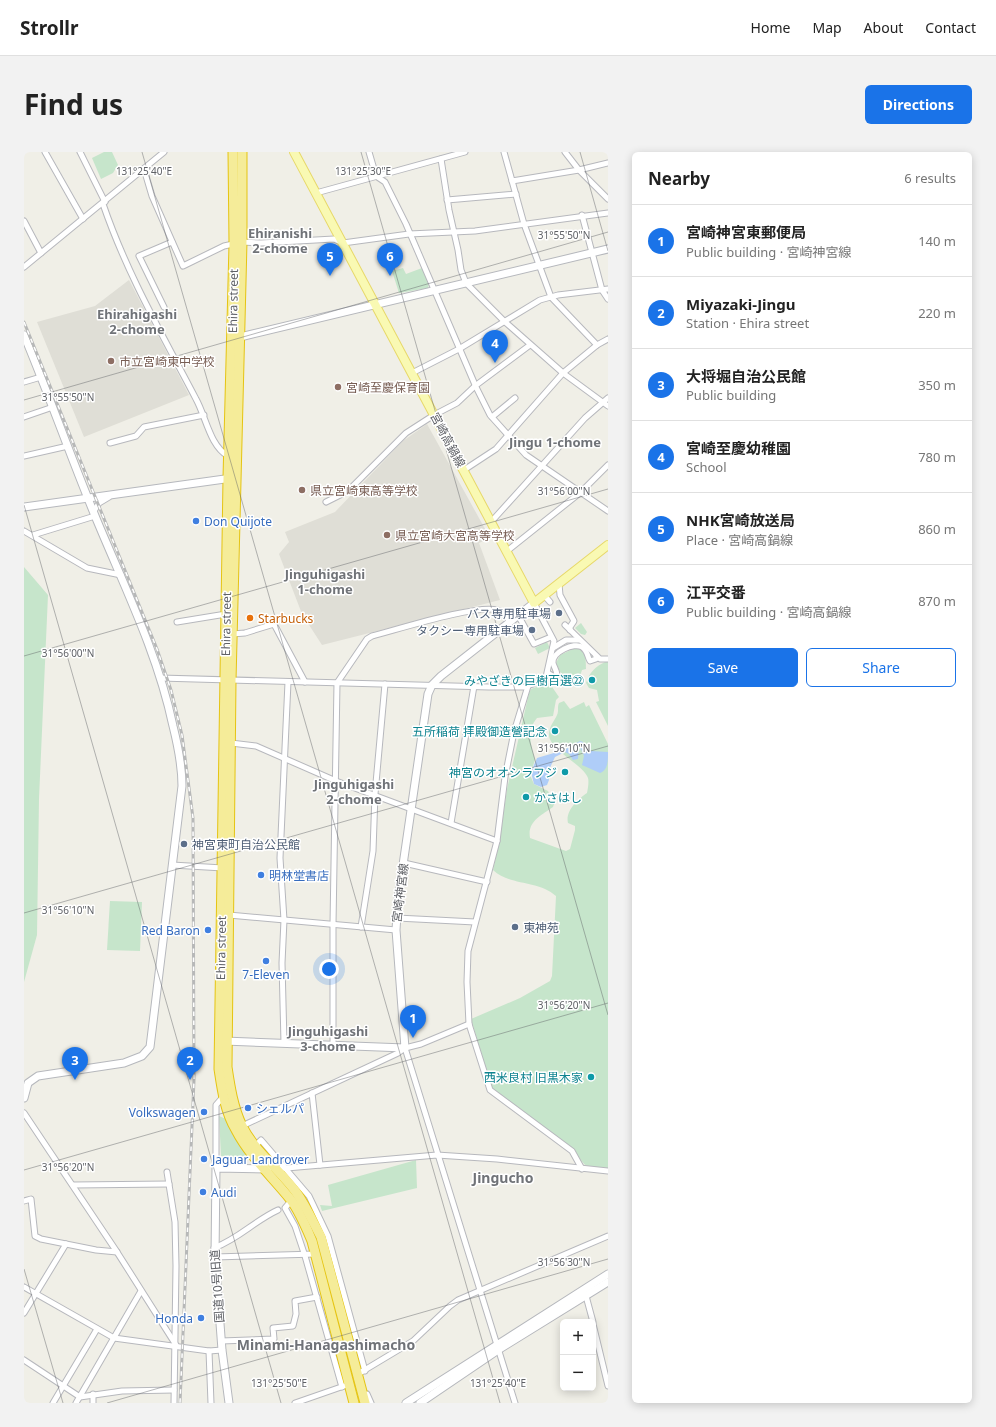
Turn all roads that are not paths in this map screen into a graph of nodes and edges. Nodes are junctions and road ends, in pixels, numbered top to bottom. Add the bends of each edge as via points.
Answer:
1 (45, 152) edge
2 (80, 152) edge
3 (164, 152) edge
4 (234, 152) edge
5 (242, 152) edge
6 (294, 152) edge
7 (369, 152) edge
8 (465, 152) edge
9 (504, 152) edge
10 (565, 152) edge
11 (447, 154) edge
12 (441, 159) junction
13 (608, 163) edge
14 (144, 169) junction
15 (578, 170) junction
16 (376, 176) junction
17 (512, 181) junction
18 (316, 193) junction
19 (516, 194) junction
20 (608, 199) edge
21 (447, 200) junction
22 (104, 203) junction
23 (608, 213) edge
24 (582, 215) junction
25 (83, 219) junction
26 (24, 221) edge
27 (524, 224) junction
28 (453, 231) junction
29 (410, 234) junction
30 (172, 242) junction
31 (238, 243) junction
32 (343, 243) junction
33 (608, 249) edge
34 (41, 253) junction
35 (592, 253) junction
36 (539, 266) junction
37 (24, 267) edge
38 (466, 283) junction
39 (605, 289) edge
40 (434, 290) junction
41 (551, 297) junction
42 (608, 298) edge
43 (375, 304) junction
44 (164, 307) dead end
45 (504, 321) junction
46 (24, 335) edge
47 (236, 338) junction
48 (608, 339) edge
49 (530, 345) junction
50 (597, 345) junction
51 (459, 349) junction
52 (412, 373) junction
53 (563, 373) junction
54 (41, 377) junction
55 (24, 382) edge
56 (475, 386) junction
57 (515, 398) dead end
58 (608, 398) edge
59 (602, 402) junction
60 (608, 406) edge
61 (53, 407) junction
62 (204, 415) junction
63 (434, 415) junction
64 (24, 417) edge
65 (492, 417) junction
66 (508, 436) junction
67 (110, 443) dead end
68 (68, 446) junction
69 (24, 456) edge
70 (229, 456) junction
71 (541, 465) junction
72 (608, 465) edge
73 (464, 470) junction
74 (232, 478) junction
75 (581, 492) junction
76 (114, 494) junction
77 (89, 498) junction
78 (326, 502) dead end
79 (24, 507) edge
80 (608, 511) edge
81 (95, 514) junction
82 (491, 522) junction
83 (24, 531) edge
84 (33, 535) junction
85 (608, 545) edge
86 (507, 550) junction
87 (121, 575) junction
88 (559, 584) junction
89 (534, 603) junction
90 (226, 614) junction
91 (518, 615) junction
92 (177, 622) dead end
93 (510, 622) junction
94 (565, 625) dead end
95 (570, 630) junction
96 (232, 634) junction
97 (552, 639) junction
98 (581, 641) junction
99 (553, 648) junction
100 (596, 656) junction
101 (608, 659) edge
102 (547, 675) junction
103 (160, 678) junction
104 (228, 681) junction
105 (288, 682) junction
106 (305, 682) junction
107 (337, 683) junction
108 (385, 684) junction
109 (432, 685) junction
110 (474, 686) junction
111 (528, 686) junction
112 (230, 743) junction
113 (285, 760) junction
114 (336, 781) junction
115 (374, 794) junction
116 (412, 809) junction
117 (451, 823) junction
118 (497, 841) junction
119 (404, 863) junction
120 (172, 865) junction
121 (226, 868) junction
122 (487, 882) junction
123 (229, 915) junction
124 (397, 918) junction
125 (284, 920) junction
126 (475, 922) junction
127 (333, 924) junction
128 (361, 927) junction
129 (396, 930) junction
130 (469, 1024) junction
131 (224, 1042) junction
132 (284, 1044) junction
133 (333, 1045) junction
134 (405, 1048) junction
135 (312, 1093) junction
136 (227, 1094) junction
137 (24, 1098) edge
138 (24, 1113) edge
139 (242, 1126) junction
140 (255, 1146) junction
141 (437, 1155) junction
142 (320, 1165) junction
143 (216, 1168) junction
144 (286, 1168) junction
145 (274, 1169) junction
146 (582, 1169) junction
147 (264, 1170) junction
148 (608, 1171) edge
149 (167, 1172) dead end
150 (169, 1184) junction
151 (73, 1185) junction
152 (24, 1201) edge
153 (291, 1201) junction
154 (278, 1210) dead end
155 (608, 1236) edge
156 (66, 1244) junction
157 (214, 1248) junction
158 (117, 1252) junction
159 (316, 1254) junction
160 (305, 1256) junction
161 (215, 1257) junction
162 (608, 1274) edge
163 (608, 1282) edge
164 (24, 1287) edge
165 (480, 1290) junction
166 (141, 1291) junction
167 (35, 1294) junction
168 (586, 1296) junction
169 (317, 1297) junction
170 (24, 1313) edge
171 (592, 1319) edge
172 (98, 1329) junction
173 (596, 1336) edge
174 (114, 1338) junction
175 (221, 1341) junction
176 (176, 1346) junction
177 (498, 1347) junction
178 (222, 1350) junction
179 (209, 1351) junction
180 (24, 1360) edge
181 (361, 1372) junction
182 (346, 1385) junction
183 (63, 1386) junction
184 (608, 1386) edge
185 (174, 1390) junction
186 (93, 1394) junction
187 (80, 1397) junction
188 (53, 1403) edge
189 (76, 1403) edge
190 (93, 1403) edge
191 (174, 1403) edge
192 (211, 1403) edge
193 (229, 1403) edge
194 (296, 1403) edge
195 (354, 1403) edge
196 (364, 1403) edge
197 (371, 1403) edge
198 (406, 1403) edge
199 (420, 1403) edge
200 (515, 1403) edge

1 - 25 street
2 - 22 street
3 - 14 street
4 - 31 highway, Ehira street
5 - 31 highway, Ehira street
6 - 18 main road, 宮崎高鍋線
7 - 16 street
8 - 11 street
9 - 17 street
10 - 15 street
11 - 12 street
12 - 16 street
12 - 21 street
13 - 15 street
14 - 22 street
14 - 30 street via 152,196
15 - 17 street
15 - 20 street
16 - 18 street
16 - 29 street via 385,182
17 - 19 street
18 - 32 main road, 宮崎高鍋線
19 - 21 street
19 - 27 street
21 - 28 street
22 - 25 street
22 - 62 street via 127,266 156,327
23 - 24 street
24 - 27 street
24 - 35 street
25 - 34 street
26 - 34 street
27 - 28 street via 475,231
27 - 36 street
28 - 29 street
28 - 38 street
29 - 32 street
29 - 40 street
30 - 31 street via 183,266 224,246
30 - 44 street via 139,256
31 - 32 street via 334,239
31 - 47 highway, Ehira street
32 - 43 main road, 宮崎高鍋線
33 - 35 street
34 - 37 street
35 - 36 street
35 - 39 street
36 - 38 street
36 - 41 street
38 - 40 street
38 - 45 street
39 - 41 street
39 - 42 street
40 - 43 street
40 - 51 street
41 - 45 street via 540,300
41 - 50 street
43 - 47 street
43 - 52 main road, 宮崎高鍋線
45 - 49 street
45 - 51 street
46 - 54 street
47 - 70 highway, Ehira street
47 - 74 highway, Ehira street
48 - 50 street
49 - 53 street
49 - 56 street
50 - 53 street
51 - 52 street
51 - 56 street
52 - 63 main road, 宮崎高鍋線
53 - 59 street
53 - 66 street
54 - 55 street
54 - 61 street
56 - 63 street via 457,403
56 - 65 street
57 - 65 street
58 - 59 street
59 - 60 street
59 - 71 street
61 - 64 street
61 - 68 street
62 - 67 street via 144,426 136,436
62 - 70 street via 220,451
63 - 73 main road, 宮崎高鍋線
63 - 78 street via 397,441 348,492
65 - 66 street
66 - 71 street via 526,455
66 - 73 street via 496,449
68 - 69 street
68 - 77 street
70 - 74 highway, Ehira street
71 - 75 street
71 - 82 street
72 - 75 street
73 - 82 main road, 宮崎高鍋線
74 - 76 street
74 - 90 highway, Ehira street
74 - 96 highway, Ehira street
75 - 80 street
75 - 86 street
76 - 77 street
76 - 81 street via 99,503
77 - 79 street
77 - 81 street
81 - 84 street
81 - 87 street
82 - 86 main road, 宮崎高鍋線
83 - 84 street
84 - 87 street via 72,561 88,568
85 - 88 main road
86 - 89 main road, 宮崎高鍋線
87 - 103 street
88 - 89 main road via 547,598
88 - 95 street via 560,595 574,621
89 - 91 street
89 - 97 street
90 - 92 street
90 - 104 highway, Ehira street
91 - 93 street
91 - 97 street via 534,644
93 - 107 street via 498,610 489,609 372,636 367,639
93 - 109 street
94 - 95 street
95 - 98 street
96 - 104 highway, Ehira street
96 - 106 street via 245,633 274,624
97 - 99 street
98 - 99 street via 566,640
98 - 100 street
99 - 102 street
100 - 101 street
100 - 102 street via 596,659 590,661 583,648 579,645 572,646 559,652 554,659 557,675
102 - 111 street via 540,682
103 - 104 street
103 - 120 street via 168,700 182,771
104 - 105 street
104 - 112 highway, Ehira street
104 - 121 highway, Ehira street
105 - 106 street
105 - 113 street
106 - 107 street
107 - 108 street
107 - 114 street
108 - 109 street
108 - 115 street
109 - 110 street
109 - 116 street, 宮崎神宮線 via 428,694
110 - 111 street
110 - 117 street
111 - 118 street via 514,732
112 - 113 street via 256,746
112 - 121 highway, Ehira street
113 - 114 street
113 - 125 street via 280,858
114 - 115 street
114 - 127 street
115 - 116 street
115 - 128 street via 373,851
116 - 117 street
116 - 119 street, 宮崎神宮線
117 - 118 street
118 - 122 street
119 - 122 street
119 - 124 street, 宮崎神宮線
120 - 121 street
120 - 137 street via 150,1047 142,1056 124,1062 38,1076 28,1083
121 - 123 highway, Ehira street
121 - 131 highway, Ehira street
122 - 126 street
123 - 125 street
123 - 131 highway, Ehira street
124 - 126 street
124 - 129 street, 宮崎神宮線
125 - 127 street
125 - 132 street
126 - 130 street via 468,951
127 - 128 street
127 - 133 street
128 - 129 street
129 - 134 street, 宮崎神宮線
130 - 134 street
130 - 146 street via 490,1090 572,1151
131 - 132 street
131 - 136 highway, Ehira street via 219,1069
132 - 133 street
133 - 134 street
134 - 135 street
134 - 141 street
135 - 139 street
135 - 142 street
136 - 139 highway
136 - 143 street via 216,1105
136 - 147 highway via 235,1129 248,1151
138 - 151 street
139 - 140 highway
140 - 144 street via 261,1140
140 - 145 highway
141 - 142 street
141 - 146 street
141 - 165 street
142 - 144 street
143 - 147 street
143 - 157 street, 国道10号旧道
144 - 145 street
144 - 181 street via 309,1196 328,1236
145 - 147 street
145 - 181 highway via 296,1192 310,1214 320,1238
146 - 148 street
147 - 153 highway
149 - 150 street
150 - 151 street
150 - 176 street via 175,1222
151 - 158 street
152 - 156 street via 31,1199 35,1236
153 - 159 highway via 302,1219
153 - 160 street via 284,1208 295,1226
154 - 157 street via 266,1214 230,1242
155 - 165 street
156 - 158 street
156 - 167 street
157 - 161 street, 国道10号旧道
158 - 166 street
159 - 160 street
159 - 182 highway
160 - 161 street
160 - 169 street
161 - 175 street, 国道10号旧道
162 - 177 street
163 - 168 street
164 - 167 street
165 - 177 street
165 - 181 street via 450,1306 413,1341
166 - 174 street
166 - 176 street
167 - 170 street
167 - 172 street
168 - 171 street
168 - 177 street
169 - 175 street via 295,1301 296,1314 293,1326 274,1328 274,1339
169 - 182 street
172 - 174 street
172 - 183 street
173 - 184 street
174 - 176 street
174 - 187 street
175 - 178 street, 国道10号旧道
176 - 179 street
176 - 185 street
177 - 198 street
177 - 199 street
177 - 200 street
178 - 179 street
178 - 193 street, 国道10号旧道
179 - 192 street
180 - 183 street
181 - 196 highway
181 - 197 street
182 - 194 street
182 - 195 highway
183 - 187 street
183 - 188 street
185 - 186 street
185 - 191 street
186 - 187 street
186 - 190 street
187 - 189 street

